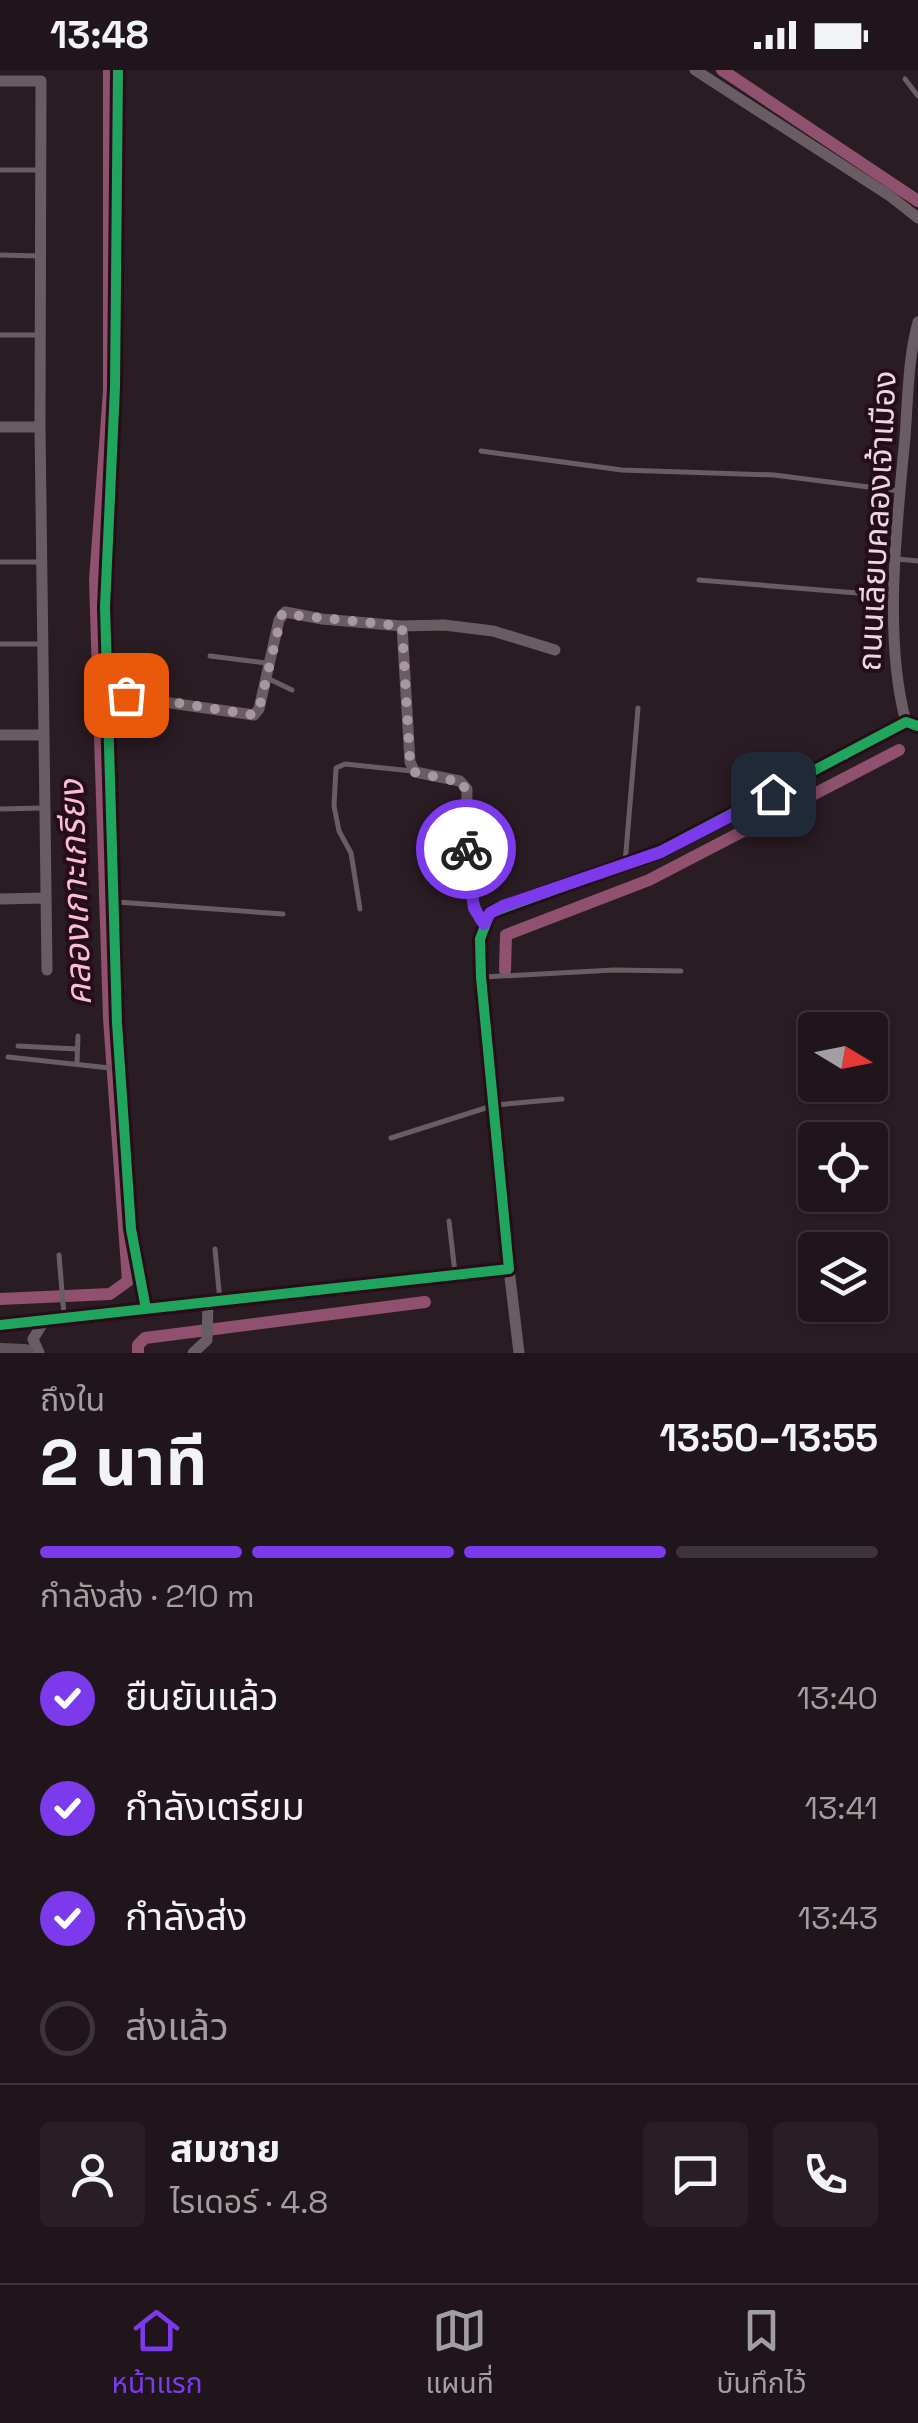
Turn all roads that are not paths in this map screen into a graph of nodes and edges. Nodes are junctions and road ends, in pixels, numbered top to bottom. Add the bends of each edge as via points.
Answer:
1 (118, 70) edge
2 (695, 70) edge
3 (41, 75) edge
4 (904, 80) dead end
5 (0, 81) edge
6 (918, 96) edge
7 (0, 170) edge
8 (39, 170) junction
9 (918, 218) edge
10 (0, 255) edge
11 (40, 256) junction
12 (918, 322) edge
13 (0, 335) edge
14 (40, 335) junction
15 (912, 412) edge
16 (0, 427) edge
17 (40, 427) junction
18 (480, 451) dead end
19 (900, 490) junction
20 (896, 559) junction
21 (918, 561) edge
22 (0, 562) edge
23 (42, 562) junction
24 (699, 580) dead end
25 (857, 592) dead end
26 (402, 626) junction
27 (0, 644) edge
28 (42, 644) junction
29 (556, 650) dead end
30 (210, 656) dead end
31 (268, 663) junction
32 (265, 677) junction
33 (292, 690) dead end
34 (108, 694) junction
35 (638, 708) dead end
36 (912, 724) edge
37 (0, 735) edge
38 (43, 735) junction
39 (414, 772) junction
40 (43, 808) junction
41 (0, 809) edge
42 (626, 864) junction
43 (0, 898) edge
44 (44, 898) junction
45 (114, 902) junction
46 (360, 908) dead end
47 (283, 914) dead end
48 (484, 924) junction
49 (47, 970) dead end
50 (681, 971) dead end
51 (481, 978) junction
52 (78, 1036) dead end
53 (18, 1046) dead end
54 (77, 1050) junction
55 (8, 1057) dead end
56 (76, 1064) junction
57 (114, 1068) junction
58 (562, 1099) dead end
59 (495, 1105) junction
60 (392, 1138) dead end
61 (449, 1221) dead end
62 (215, 1249) dead end
63 (59, 1255) dead end
64 (508, 1269) junction
65 (455, 1275) junction
66 (214, 1302) junction
67 (146, 1309) junction
68 (64, 1314) junction
69 (44, 1320) junction
70 (0, 1326) edge
71 (0, 1338) edge
72 (14, 1352) edge
73 (39, 1353) edge
74 (193, 1353) edge
75 (519, 1353) edge

1 - 34 street
2 - 9 street
3 - 5 street
3 - 8 street
4 - 6 lane
7 - 8 lane
8 - 11 street
10 - 11 lane
11 - 14 street
12 - 15 street, ถนนเลียบคลองเจ้าเมือง
13 - 14 lane
14 - 17 street
15 - 19 street, ถนนเลียบคลองเจ้าเมือง
16 - 17 street
17 - 23 street
18 - 19 lane via 622,470 774,475
19 - 20 street, ถนนเลียบคลองเจ้าเมือง
20 - 21 lane
20 - 36 street, ถนนเลียบคลองเจ้าเมือง via 896,675
22 - 23 lane
23 - 28 street
24 - 25 lane
26 - 29 street via 493,630
26 - 31 street via 285,612
26 - 39 street
27 - 28 lane
28 - 38 street
30 - 31 lane
31 - 32 street
32 - 33 lane
32 - 34 street via 254,715
34 - 45 street
35 - 42 lane
36 - 42 street
37 - 38 street
38 - 40 street
39 - 46 lane via 336,768 334,806
39 - 48 street via 464,783 466,868
40 - 41 lane
40 - 44 street
42 - 48 street via 503,906
43 - 44 street
44 - 49 street
45 - 47 lane
45 - 57 street
48 - 51 street
50 - 51 lane
51 - 59 street
52 - 54 lane
53 - 54 lane
54 - 56 lane
55 - 56 lane
56 - 57 lane
57 - 67 street
58 - 59 lane
59 - 60 lane
59 - 64 street
61 - 65 lane
62 - 66 lane
63 - 68 lane
64 - 65 street
64 - 75 street
65 - 66 street
66 - 67 street
66 - 74 street via 207,1340
67 - 68 street
68 - 69 street
69 - 70 street
69 - 73 street via 33,1339
71 - 72 street

